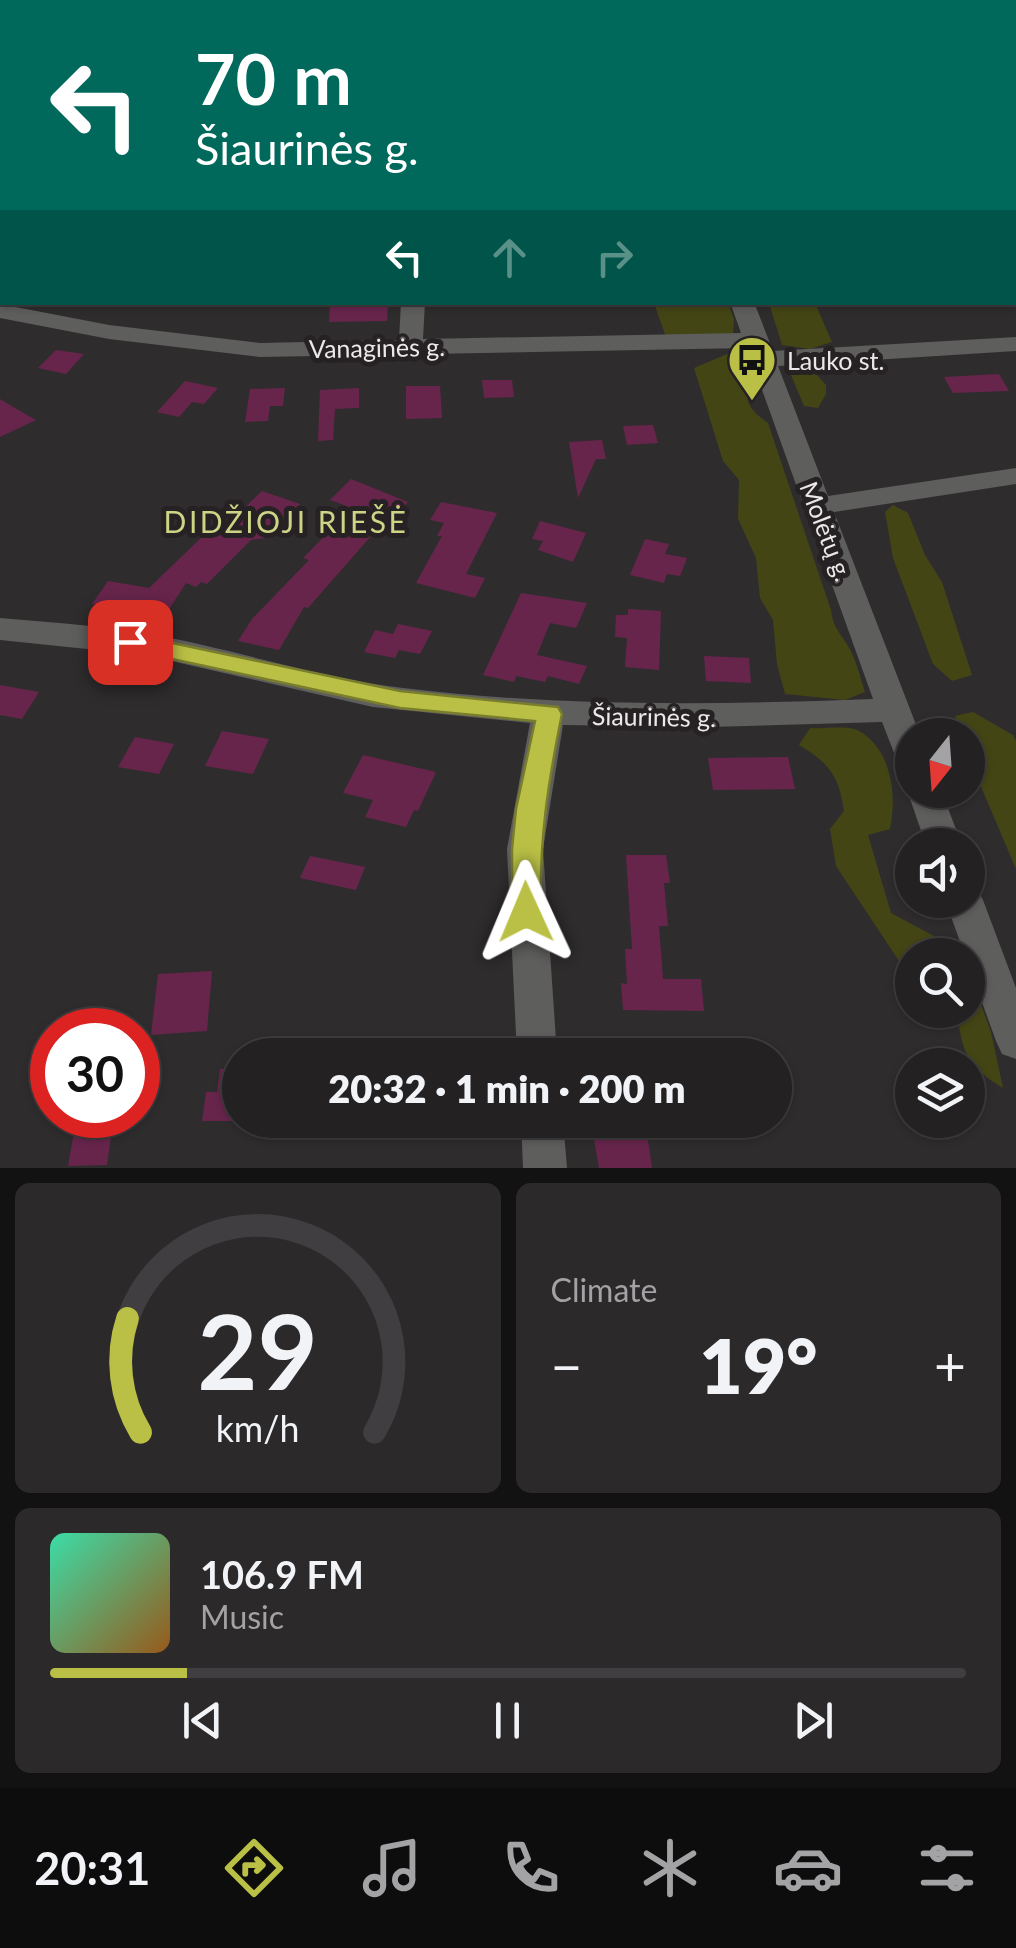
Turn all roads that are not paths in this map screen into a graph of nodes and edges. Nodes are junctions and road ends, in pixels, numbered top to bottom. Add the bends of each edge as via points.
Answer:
1 (413, 305) edge
2 (743, 305) edge
3 (0, 311) edge
4 (1016, 344) edge
5 (411, 346) junction
6 (760, 349) junction
7 (1016, 476) edge
8 (817, 506) junction
9 (0, 630) edge
10 (895, 710) junction
11 (549, 714) junction
12 (898, 718) edge
13 (971, 918) edge
14 (536, 1038) edge
15 (1016, 1041) edge
16 (543, 1138) edge
17 (544, 1168) edge

1 - 5 street
2 - 6 street, Molėtų g.
3 - 5 street, Vanaginės g. via 220,347
4 - 6 street, Vanaginės g.
5 - 6 street, Vanaginės g.
6 - 8 street, Molėtų g.
7 - 8 street
8 - 10 street, Molėtų g.
9 - 11 street, Šiaurinės g. via 164,648 400,700
10 - 11 street, Šiaurinės g. via 692,718
10 - 12 street, Molėtų g.
11 - 14 street via 525,849
13 - 15 street
16 - 17 street

